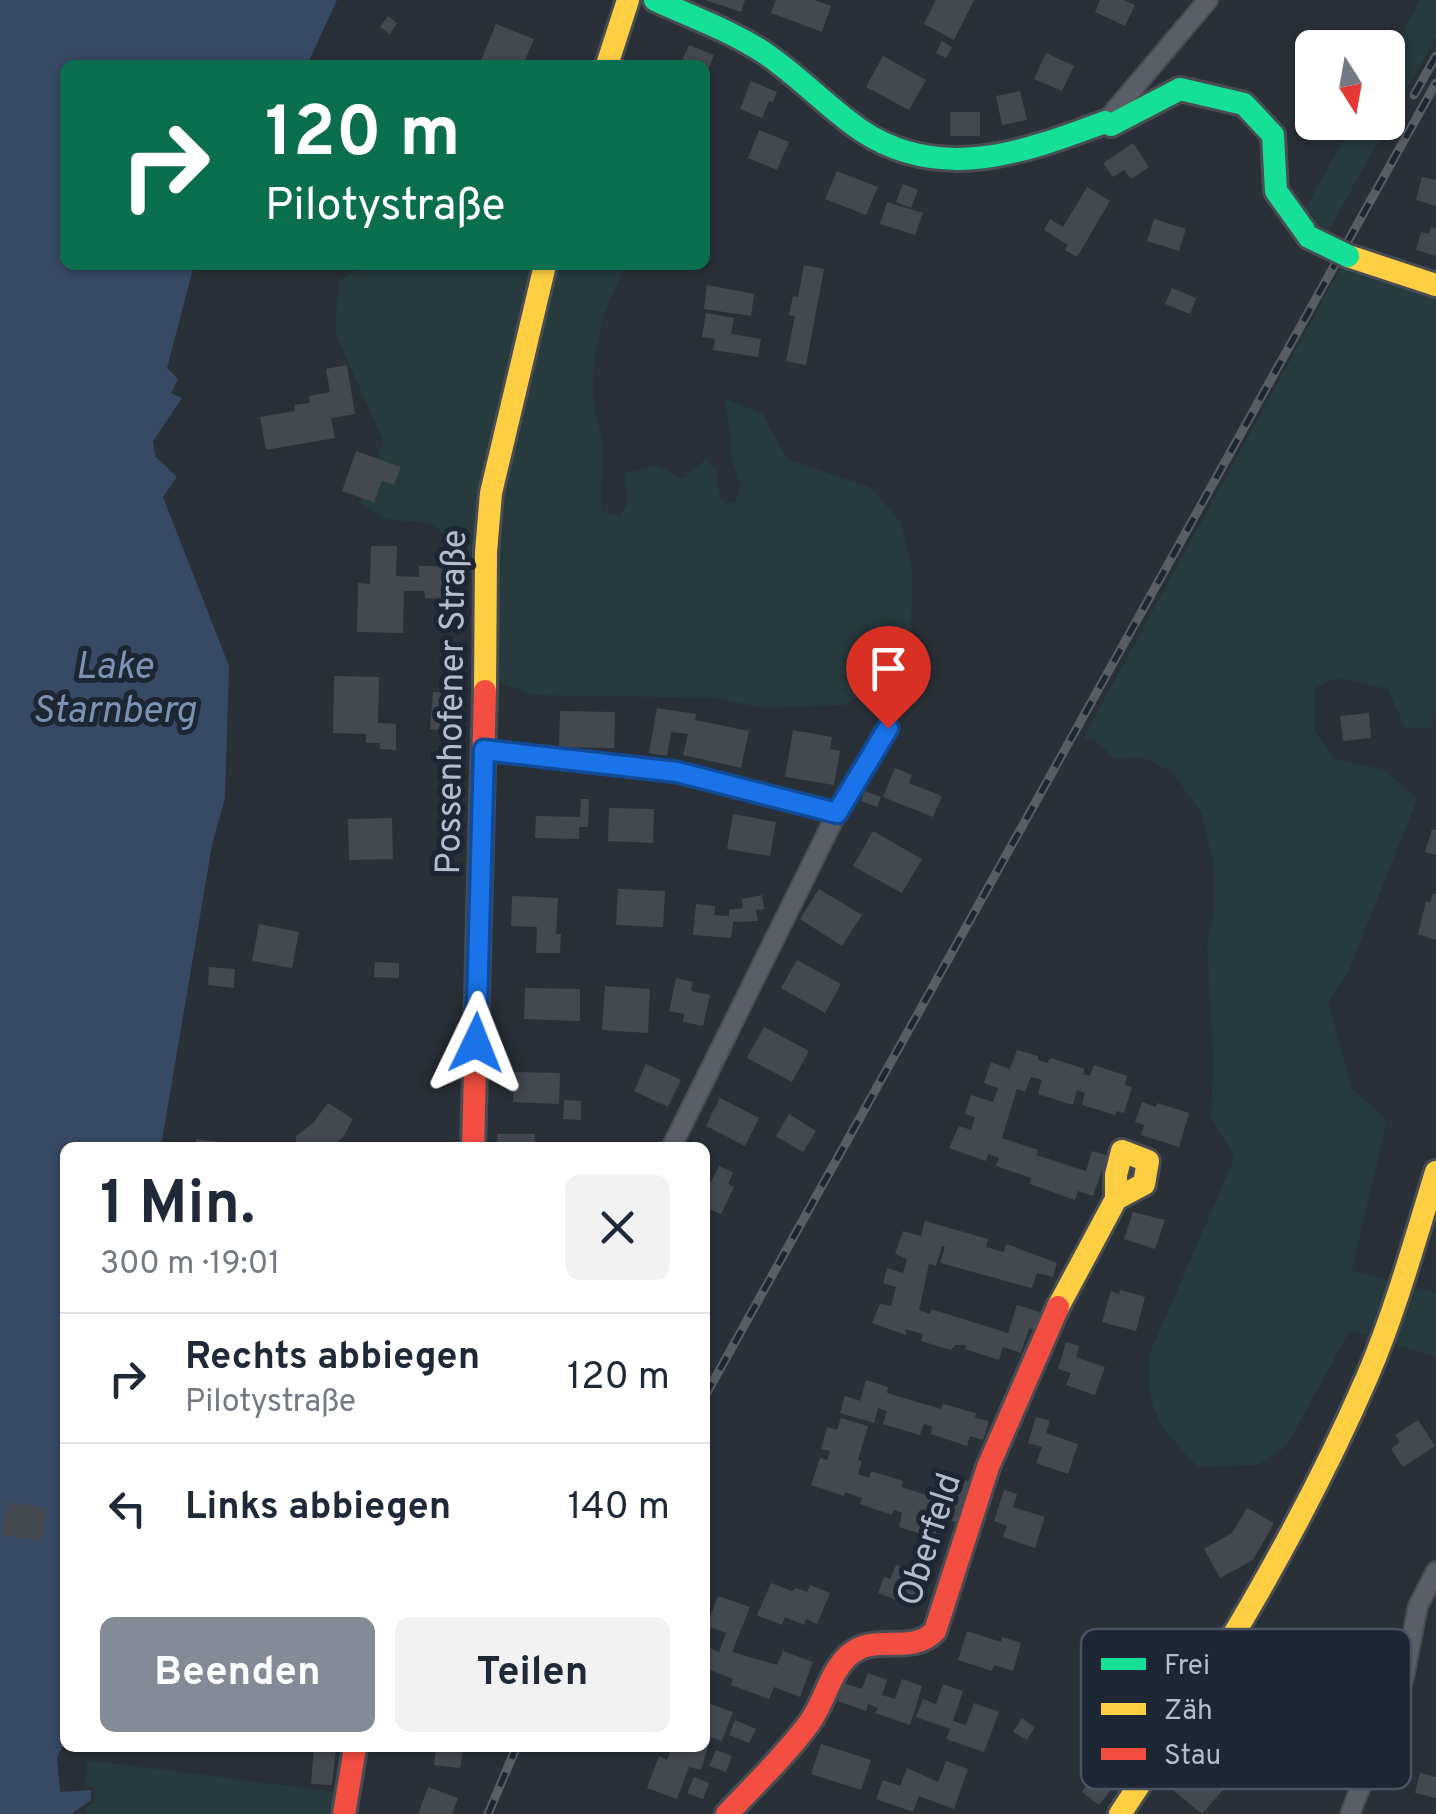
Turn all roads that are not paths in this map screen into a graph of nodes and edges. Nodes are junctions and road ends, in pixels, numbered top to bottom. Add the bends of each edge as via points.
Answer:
1 (628, 0) edge
2 (655, 0) edge
3 (1208, 0) edge
4 (609, 60) edge
5 (1105, 122) junction
6 (543, 270) edge
7 (1436, 285) edge
8 (888, 728) dead end
9 (484, 750) junction
10 (837, 813) junction
11 (473, 1142) edge
12 (673, 1142) edge
13 (1436, 1172) edge
14 (1116, 1199) dead end
15 (1436, 1571) edge
16 (1235, 1629) edge
17 (1411, 1642) edge
18 (354, 1752) edge
19 (1137, 1789) edge
20 (1360, 1789) edge
21 (344, 1814) edge
22 (727, 1814) edge
23 (1120, 1814) edge
24 (1350, 1814) edge

1 - 4 street
2 - 5 street via 764,52 866,134 917,157 961,163 1036,148
3 - 5 street
5 - 7 street, bridge via 1111,125 1180,89 1244,104 1273,134 1276,191 1309,237
6 - 9 street, Possenhofener Straße via 491,493
8 - 10 street
9 - 10 street via 677,772
9 - 11 street, Possenhofener Straße
10 - 12 street
13 - 16 street via 1374,1361
14 - 22 street, Oberfeld via 1060,1302 988,1468 935,1631 918,1645 884,1641 847,1655 812,1719
15 - 17 street via 1418,1606
18 - 21 street
19 - 23 street
20 - 24 street

